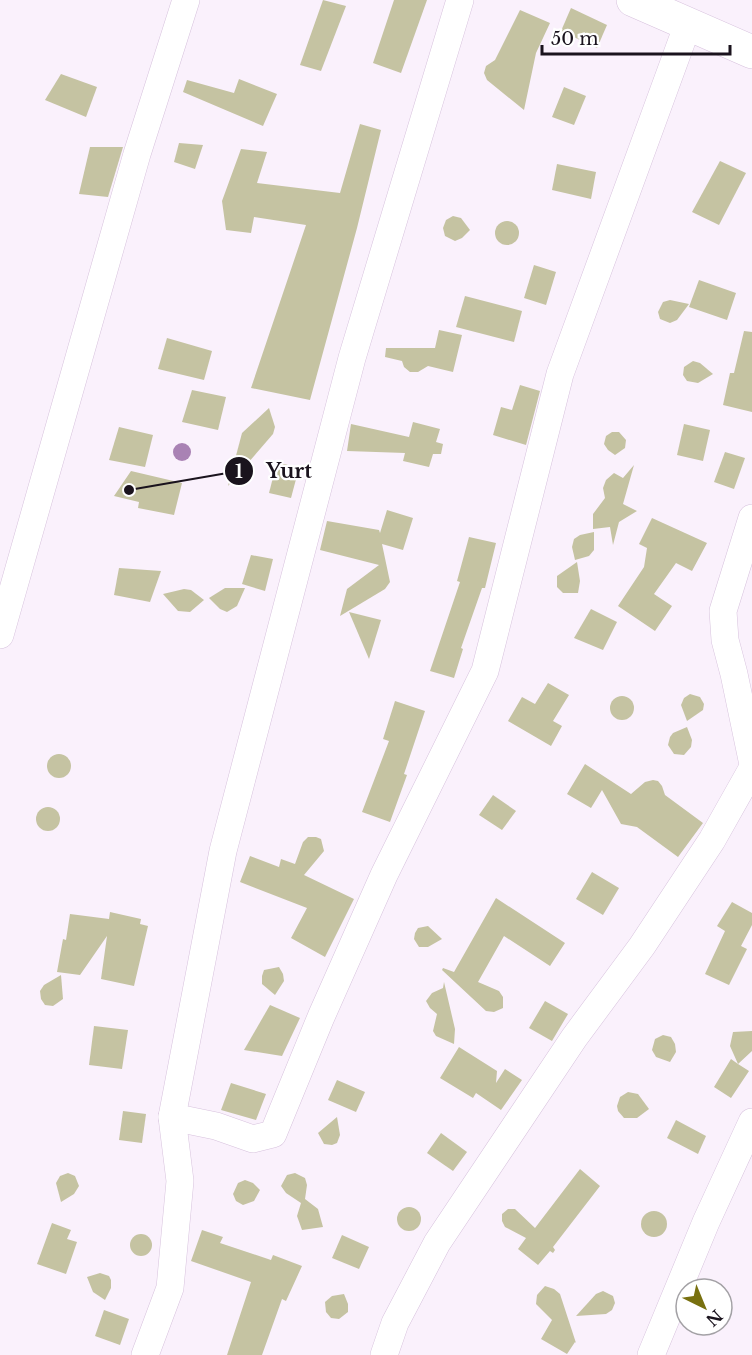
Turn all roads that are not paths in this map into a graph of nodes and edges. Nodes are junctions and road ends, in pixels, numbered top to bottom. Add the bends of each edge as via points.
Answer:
1 (186, 0) edge
2 (460, 0) edge
3 (633, 0) edge
4 (688, 24) junction
5 (752, 52) edge
6 (752, 518) edge
7 (0, 635) edge
8 (752, 760) edge
9 (752, 769) edge
10 (172, 1117) junction
11 (752, 1122) edge
12 (145, 1355) edge
13 (384, 1355) edge
14 (651, 1355) edge

1 - 7 street via 137,154
2 - 10 street via 352,358 226,839
3 - 4 main road
4 - 5 main road
4 - 10 street via 560,374 486,671 384,874 273,1134 253,1139
6 - 8 street via 723,611 725,640
9 - 13 street via 712,840 642,946 573,1038 437,1243 395,1323
10 - 12 street via 180,1181 170,1288
11 - 14 street

